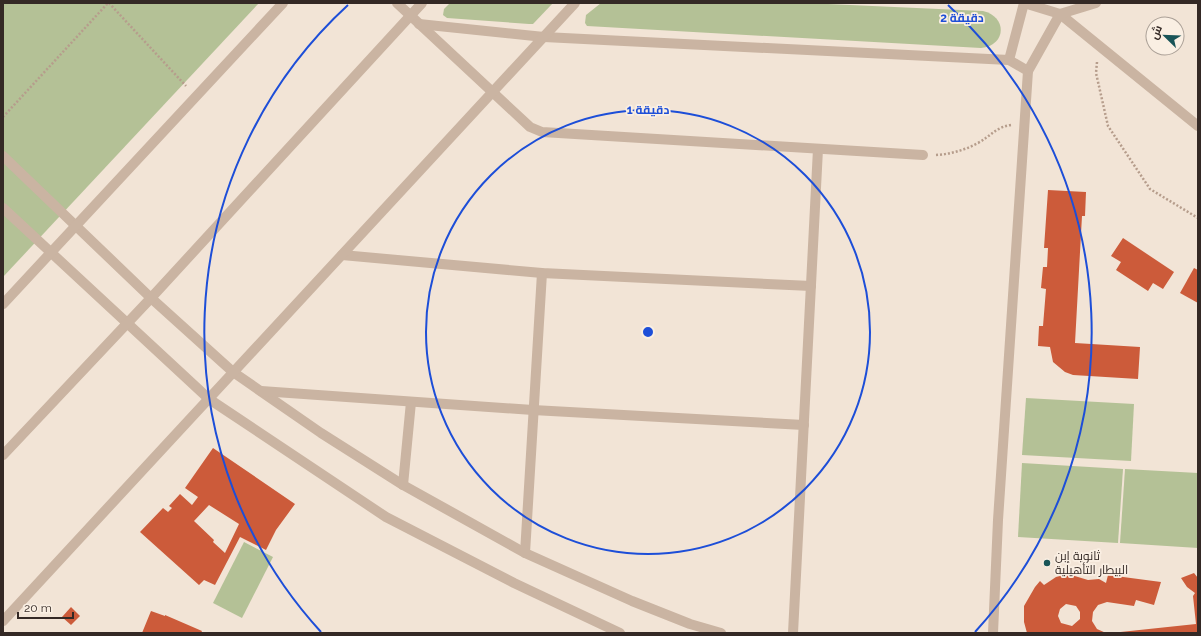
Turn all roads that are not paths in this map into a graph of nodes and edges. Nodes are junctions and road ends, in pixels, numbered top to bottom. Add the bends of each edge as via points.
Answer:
1 (283, 3) edge
2 (397, 3) edge
3 (422, 3) edge
4 (575, 3) edge
5 (1024, 3) edge
6 (1096, 3) edge
7 (1060, 14) junction
8 (410, 16) junction
9 (420, 24) junction
10 (544, 37) junction
11 (1009, 60) junction
12 (1028, 71) junction
13 (493, 92) junction
14 (1198, 126) edge
15 (818, 149) junction
16 (923, 155) road end
17 (3, 156) edge
18 (3, 208) edge
19 (76, 227) junction
20 (50, 254) junction
21 (342, 255) junction
22 (542, 273) junction
23 (811, 286) junction
24 (151, 298) junction
25 (3, 304) edge
26 (126, 323) junction
27 (233, 372) junction
28 (260, 391) junction
29 (209, 399) junction
30 (411, 402) junction
31 (533, 410) junction
32 (804, 425) junction
33 (3, 455) edge
34 (403, 485) junction
35 (525, 552) junction
36 (3, 621) edge
37 (620, 633) edge
38 (721, 633) edge
39 (793, 633) edge
40 (993, 633) edge

1 - 19 street
2 - 8 street
3 - 8 street
4 - 10 street
5 - 7 street
5 - 11 street
6 - 7 street
7 - 12 street
7 - 14 street
8 - 9 street
8 - 24 street
9 - 10 street
9 - 13 street
10 - 11 street
10 - 13 street
11 - 12 street
12 - 40 street
13 - 15 street via 530,127 542,132
13 - 21 street
15 - 16 street
15 - 23 street
17 - 19 street
18 - 20 street
19 - 20 street
19 - 24 street
20 - 25 street
20 - 26 street
21 - 22 street
21 - 27 street
22 - 23 street
22 - 31 street
23 - 32 street
24 - 26 street
24 - 27 street
26 - 29 street
26 - 33 street
27 - 28 street
27 - 29 street
28 - 30 street
28 - 34 street
29 - 36 street
29 - 37 street via 386,517 514,583
30 - 31 street
30 - 34 street
31 - 32 street
31 - 35 street
32 - 39 street
34 - 35 street
35 - 38 street via 632,601 690,624

